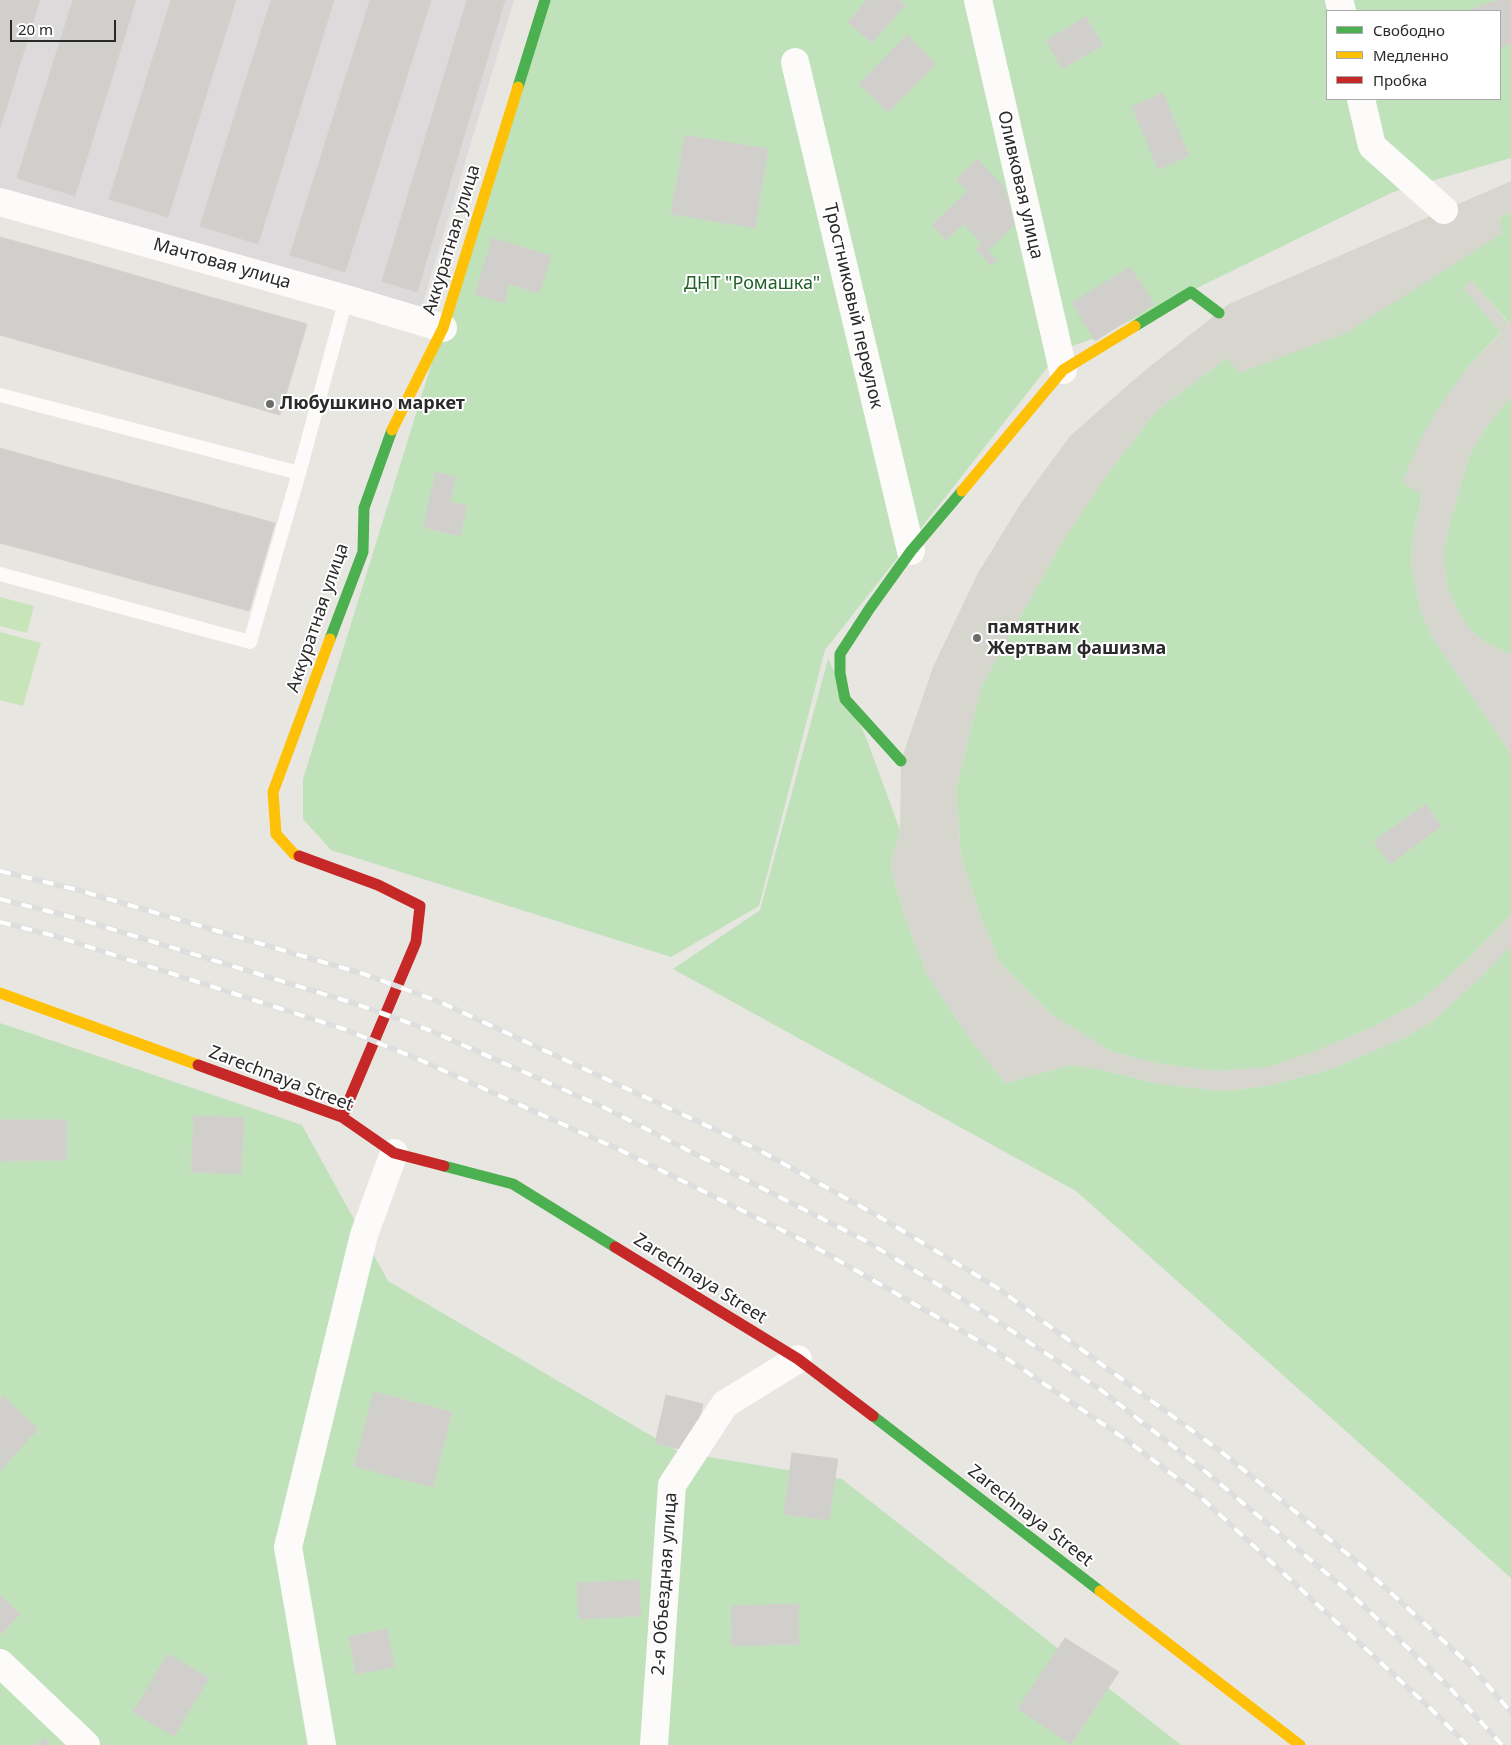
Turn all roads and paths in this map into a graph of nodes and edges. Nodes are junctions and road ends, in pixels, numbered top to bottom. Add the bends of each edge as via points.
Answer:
1 (545, 0) edge
2 (978, 0) edge
3 (795, 62) dead end
4 (1361, 100) edge
5 (0, 202) edge
6 (1444, 210) dead end
7 (346, 299) junction
8 (1219, 313) dead end
9 (443, 328) junction
10 (1063, 370) junction
11 (0, 395) edge
12 (299, 473) junction
13 (911, 551) junction
14 (0, 574) edge
15 (901, 761) dead end
16 (0, 993) edge
17 (342, 1116) junction
18 (394, 1154) junction
19 (798, 1359) junction
20 (0, 1663) edge
21 (86, 1745) edge
22 (322, 1745) edge
23 (654, 1745) edge
24 (1300, 1745) edge

1 - 9 street, Аккуратная улица
2 - 10 street, Оливковая улица
3 - 13 street, Тростниковый переулок
4 - 6 street via 1372,146
5 - 7 street, Мачтовая улица
7 - 9 street, Мачтовая улица
7 - 12 lane
8 - 10 street via 1191,292
9 - 17 street, Аккуратная улица via 392,429 364,508 363,552 273,792 276,834 294,854 378,885 420,906 416,942
10 - 13 street
11 - 12 lane
12 - 14 lane via 250,642
13 - 15 street via 840,654 845,699
16 - 17 street, Zarechnaya Street
17 - 18 street, Zarechnaya Street
18 - 19 street, Zarechnaya Street via 513,1184
18 - 22 street via 364,1235 288,1547
19 - 23 street, 2-я Объездная улица via 725,1404 672,1485
19 - 24 street, Zarechnaya Street
20 - 21 street

